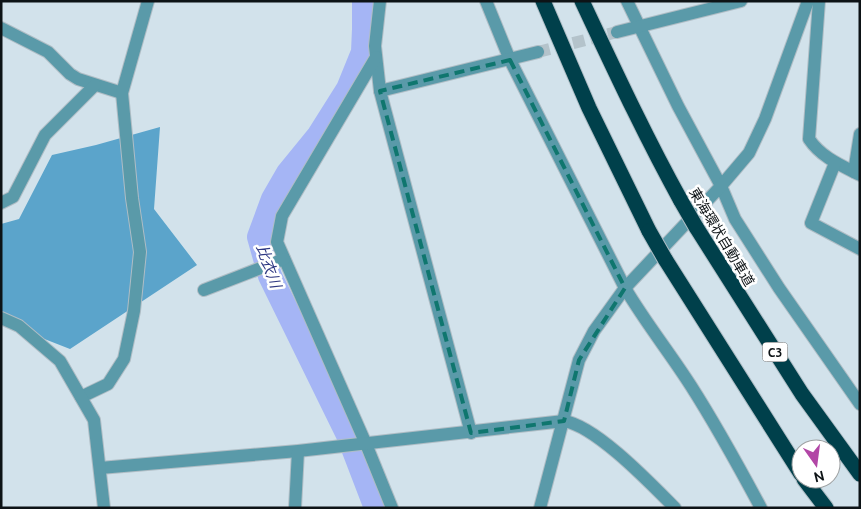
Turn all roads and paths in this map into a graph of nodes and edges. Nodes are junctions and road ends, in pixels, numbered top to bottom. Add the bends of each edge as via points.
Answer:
1 (148, 1) edge
2 (380, 1) edge
3 (486, 1) edge
4 (543, 1) edge
5 (582, 1) edge
6 (627, 1) edge
7 (741, 1) edge
8 (808, 1) edge
9 (819, 1) edge
10 (639, 26) junction
11 (1, 28) edge
12 (617, 32) tunnel mouth
13 (538, 52) tunnel mouth
14 (376, 57) junction
15 (510, 60) junction
16 (95, 85) junction
17 (122, 92) junction
18 (380, 92) junction
19 (860, 134) edge
20 (835, 163) junction
21 (857, 173) edge
22 (721, 186) junction
23 (1, 204) edge
24 (860, 249) edge
25 (284, 259) junction
26 (625, 288) junction
27 (204, 290) dead end
28 (1, 318) edge
29 (81, 397) junction
30 (860, 404) edge
31 (564, 421) junction
32 (471, 432) junction
33 (366, 444) junction
34 (298, 452) junction
35 (791, 458) edge
36 (100, 468) junction
37 (860, 474) edge
38 (812, 489) edge
39 (104, 508) edge
40 (295, 508) edge
41 (392, 508) edge
42 (540, 508) edge
43 (675, 508) edge
44 (761, 508) edge
45 (826, 508) edge

1 - 17 street
2 - 14 street
3 - 15 street
4 - 35 highway, bridge via 589,108 649,231
5 - 37 highway, 東海環状自動車道 / C3, bridge via 659,162 696,227 797,386
6 - 10 street
7 - 10 street
8 - 22 street via 765,119 749,153
9 - 20 street via 809,138 816,150
10 - 12 street
10 - 22 street
11 - 16 street via 48,52 70,74
13 - 15 street
14 - 18 street
14 - 25 street via 282,216 277,242
15 - 18 street
15 - 26 street
16 - 17 street
16 - 23 street via 45,135 13,197
17 - 29 street via 140,252 134,311 124,359 108,384
18 - 32 street
19 - 21 street
20 - 21 street
20 - 24 street via 810,223
22 - 26 street
22 - 30 street via 735,219
25 - 27 street
25 - 33 street
26 - 31 street via 594,331 579,360
26 - 44 street via 714,422
28 - 29 street via 18,326 60,361
29 - 36 street via 94,420
31 - 32 street
31 - 42 street
31 - 43 street via 590,431 638,471
32 - 33 street
33 - 34 street
33 - 41 street
34 - 36 street
34 - 40 street
36 - 39 street
38 - 45 highway

